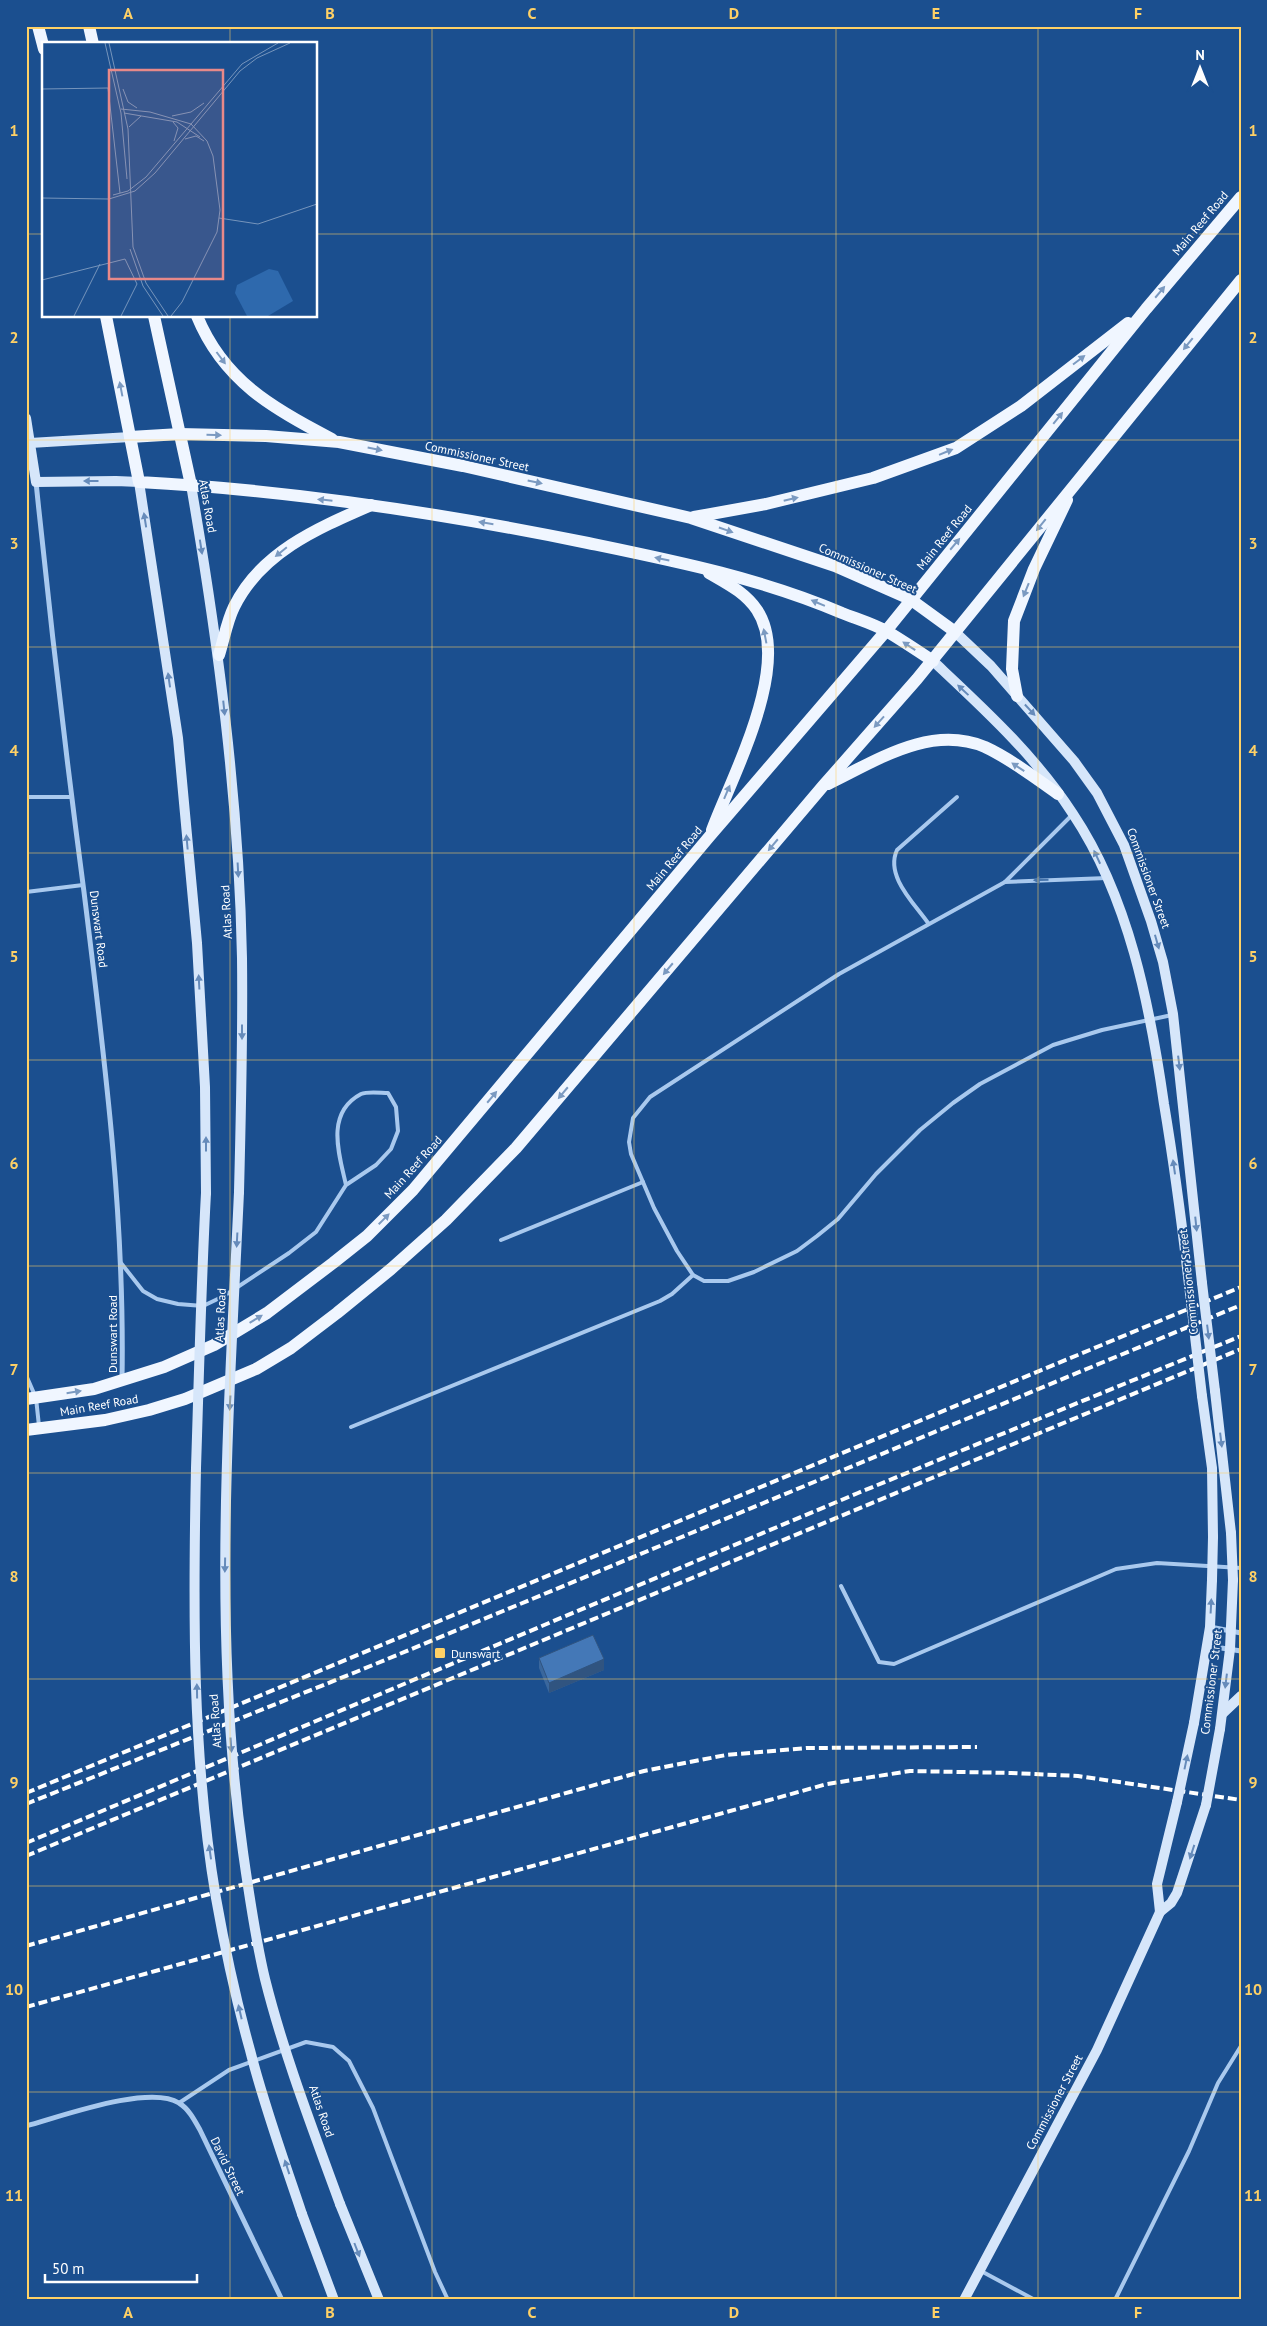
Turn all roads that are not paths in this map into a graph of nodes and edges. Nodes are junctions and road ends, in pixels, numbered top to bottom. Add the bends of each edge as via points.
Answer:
1 (38, 26) edge
2 (89, 26) edge
3 (42, 42) edge
4 (93, 42) edge
5 (1241, 197) edge
6 (1241, 280) edge
7 (1146, 309) junction
8 (106, 318) edge
9 (154, 318) edge
10 (198, 318) edge
11 (26, 418) edge
12 (180, 434) junction
13 (130, 437) junction
14 (339, 442) junction
15 (30, 444) junction
16 (36, 482) junction
17 (139, 482) junction
18 (1075, 482) junction
19 (191, 485) junction
20 (371, 505) junction
21 (691, 518) junction
22 (696, 566) junction
23 (910, 599) junction
24 (886, 631) junction
25 (954, 631) junction
26 (219, 655) junction
27 (933, 661) junction
28 (1017, 696) junction
29 (823, 786) junction
30 (1058, 794) junction
31 (26, 796) edge
32 (72, 797) junction
33 (957, 797) dead end
34 (1073, 814) junction
35 (710, 837) junction
36 (1107, 878) junction
37 (1005, 882) junction
38 (83, 885) junction
39 (26, 892) edge
40 (928, 923) junction
41 (1173, 1014) junction
42 (1151, 1019) junction
43 (643, 1182) junction
44 (346, 1185) junction
45 (501, 1240) dead end
46 (120, 1262) junction
47 (693, 1276) junction
48 (26, 1375) edge
49 (122, 1380) junction
50 (31, 1399) edge
51 (351, 1427) dead end
52 (39, 1428) junction
53 (26, 1430) edge
54 (1232, 1556) junction
55 (1241, 1570) edge
56 (841, 1586) dead end
57 (1210, 1627) junction
58 (1236, 1631) edge
59 (1208, 1646) junction
60 (1230, 1649) junction
61 (1241, 1651) edge
62 (1241, 1696) edge
63 (1223, 1713) junction
64 (1160, 1912) junction
65 (1241, 2046) edge
66 (179, 2103) junction
67 (26, 2126) edge
68 (980, 2270) junction
69 (282, 2300) edge
70 (334, 2300) edge
71 (379, 2300) edge
72 (448, 2300) edge
73 (964, 2300) edge
74 (1034, 2300) edge
75 (1114, 2300) edge

1 - 3 main road
2 - 4 main road
7 -> 5 main road, Main Reef Road
6 -> 18 main road, Main Reef Road
21 -> 7 main road via 873,478 956,448 1021,406
23 -> 7 main road, Main Reef Road
13 -> 8 main road, Atlas Road
9 - 12 main road, Atlas Road
10 -> 14 main road via 218,355 242,383 267,403
11 - 15 main road
12 - 13 main road, Commissioner Street
12 -> 14 main road, Commissioner Street
12 - 19 main road, Atlas Road
13 - 15 main road
13 - 17 main road, Atlas Road
14 -> 21 main road, Commissioner Street via 472,468
15 - 16 main road
17 -> 16 main road
16 - 32 street, Dunswart Road
17 - 19 main road, Commissioner Street
70 -> 17 main road, Atlas Road, bridge via 302,2214 250,2053 224,1939 206,1825 197,1718 194,1570 200,1298 206,1193 206,1087 197,942 180,768
18 -> 25 main road, Main Reef Road
18 -> 28 main road via 1034,569 1014,621 1012,669
20 -> 19 main road, Commissioner Street
19 -> 26 main road, Atlas Road
22 -> 20 main road, Commissioner Street via 510,527
20 -> 26 main road via 319,528 287,547 262,568 233,609
21 -> 23 main road, Commissioner Street via 836,566
24 -> 22 main road, Commissioner Street via 807,598
35 -> 22 main road via 759,709 768,650 757,610 740,592
23 - 24 main road, Main Reef Road
23 - 25 main road, Commissioner Street
27 -> 24 main road, Commissioner Street
24 - 35 main road, Main Reef Road
25 - 27 main road, Main Reef Road
25 - 28 main road, Commissioner Street
26 -> 71 main road, Atlas Road, bridge via 233,800 242,956 239,1192 225,1583 227,1687 238,1821 259,1947 276,2018 340,2204
27 -> 29 main road, Main Reef Road
30 -> 27 main road, Commissioner Street via 1020,745
28 -> 41 main road, Commissioner Street via 1074,761 1111,818 1151,921
30 -> 29 main road via 992,751 966,741 946,740 930,740 894,751
29 -> 52 main road, Main Reef Road via 516,1148 446,1220 391,1269 291,1348 256,1369 149,1410 104,1420
30 - 34 main road, Commissioner Street
31 - 32 lane
32 - 38 street, Dunswart Road
33 - 40 lane via 897,850 894,857 897,878
36 -> 34 main road, Commissioner Street
34 - 37 lane
49 -> 35 main road, Main Reef Road via 164,1367 214,1345 267,1313 367,1236 419,1183
36 -> 37 lane
36 - 42 main road, Commissioner Street via 1131,943
37 - 40 lane
38 - 39 lane
38 - 46 street, Dunswart Road via 106,1066
40 - 43 lane via 839,974 650,1097 633,1118 630,1136 631,1154
41 - 42 lane
41 -> 54 main road, Commissioner Street, bridge
42 - 47 lane via 1053,1045 980,1084 920,1130 876,1174 838,1219 797,1251 728,1281
57 -> 42 main road, Commissioner Street, bridge via 1214,1536 1212,1468 1178,1193
43 - 45 lane
43 - 47 lane
44 - 44 lane via 336,1131 343,1109 362,1093 388,1093 396,1107 398,1131 391,1149 376,1165
44 - 46 lane via 316,1232 224,1296 203,1306 157,1299 143,1291
46 - 49 street, Dunswart Road
47 - 51 lane via 660,1301
48 - 50 lane
50 -> 49 main road, Main Reef Road via 94,1389
50 - 52 lane
52 - 53 main road, Main Reef Road
54 - 55 main road
54 - 58 main road, Commissioner Street, bridge
55 - 56 lane via 1157,1563 1116,1569 894,1664 879,1662
57 - 58 street
57 - 59 main road, Commissioner Street
58 - 60 main road, Commissioner Street
59 - 60 street
64 -> 59 main road, Commissioner Street, bridge via 1157,1884
60 - 61 street
60 -> 63 main road, Commissioner Street
62 - 63 main road
63 -> 64 main road, Commissioner Street, bridge via 1206,1805 1177,1892 1171,1903
64 - 68 main road, Commissioner Street via 1097,2050
65 - 75 lane via 1218,2083 1189,2151
66 - 67 street via 150,2097 116,2101
66 - 69 street, David Street via 200,2130
66 - 72 lane via 229,2070 255,2060 306,2042 333,2048 349,2061 373,2108
68 - 73 main road, Commissioner Street
68 - 74 lane

